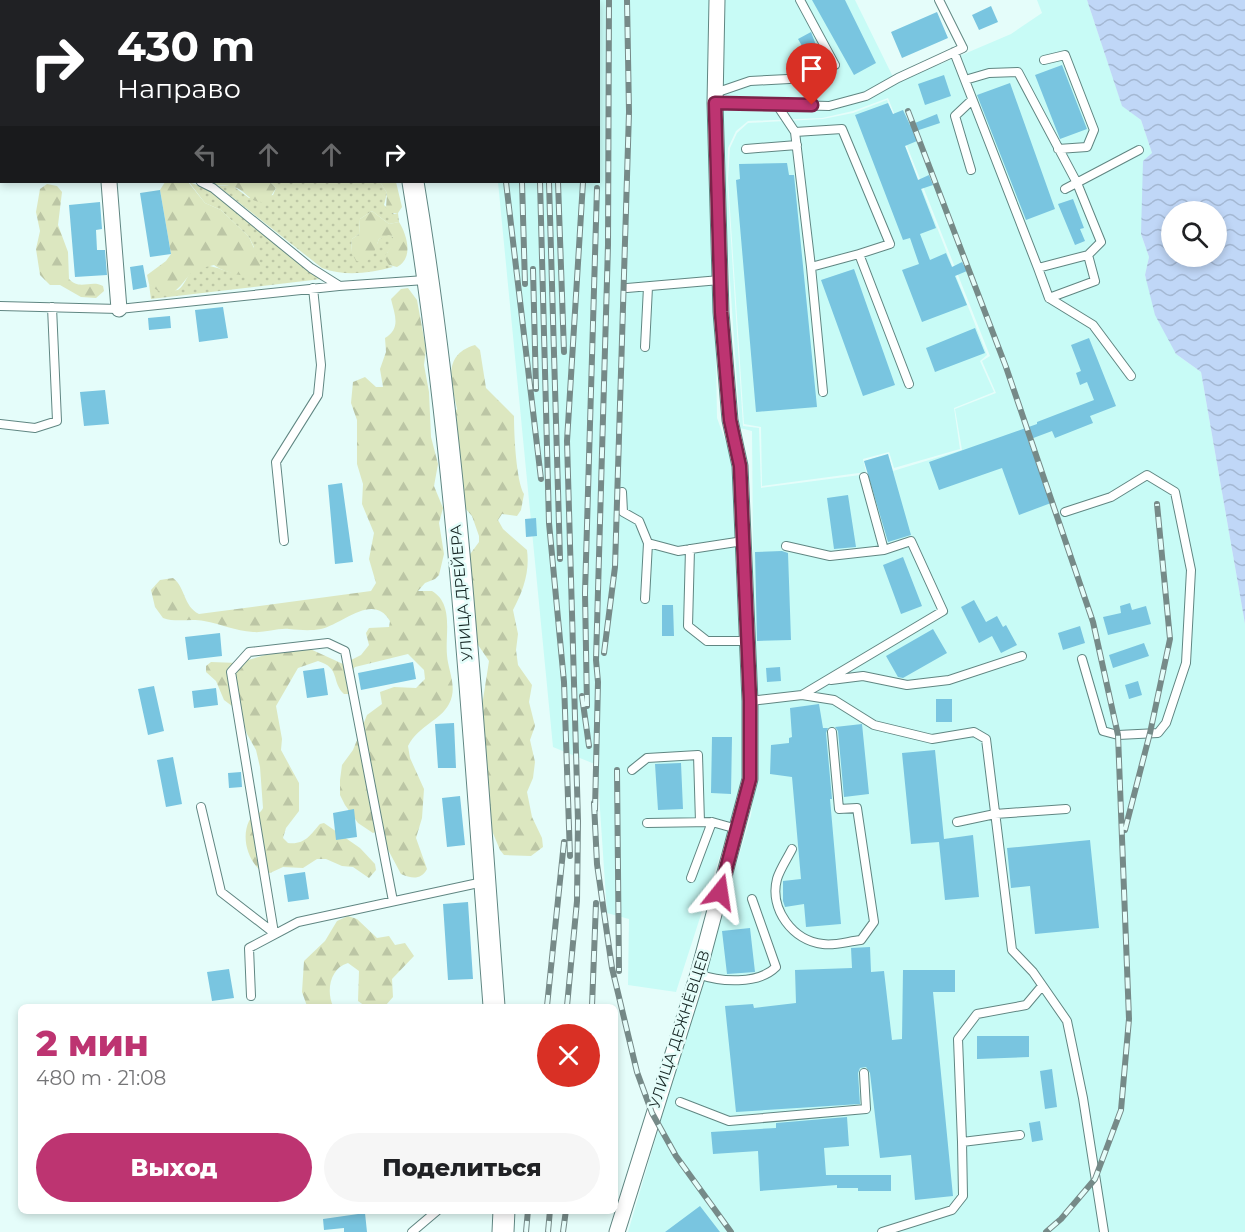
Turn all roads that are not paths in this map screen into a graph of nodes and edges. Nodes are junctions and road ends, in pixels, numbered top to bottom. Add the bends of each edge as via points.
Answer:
1 (717, 0) edge
2 (800, 0) edge
3 (939, 0) edge
4 (954, 52) junction
5 (1044, 60) dead end
6 (964, 80) junction
7 (715, 98) junction
8 (972, 100) junction
9 (777, 105) junction
10 (795, 132) junction
11 (796, 145) junction
12 (746, 149) dead end
13 (1058, 149) junction
14 (1139, 150) dead end
15 (971, 170) dead end
16 (109, 183) edge
17 (203, 183) edge
18 (413, 183) edge
19 (1077, 183) junction
20 (1065, 189) dead end
21 (859, 254) junction
22 (1088, 255) junction
23 (811, 267) junction
24 (1038, 268) junction
25 (429, 280) junction
26 (720, 280) junction
27 (339, 286) junction
28 (648, 286) junction
29 (313, 288) junction
30 (627, 288) dead end
31 (1049, 298) junction
32 (0, 306) edge
33 (52, 307) junction
34 (120, 309) junction
35 (645, 346) dead end
36 (1131, 376) dead end
37 (909, 384) dead end
38 (823, 392) dead end
39 (0, 424) edge
40 (864, 477) dead end
41 (622, 492) dead end
42 (1065, 512) dead end
43 (284, 541) dead end
44 (743, 541) junction
45 (648, 543) junction
46 (786, 546) dead end
47 (690, 549) junction
48 (884, 550) junction
49 (645, 599) dead end
50 (748, 641) junction
51 (1023, 656) dead end
52 (1082, 659) dead end
53 (827, 680) junction
54 (802, 695) junction
55 (750, 701) junction
56 (832, 732) dead end
57 (632, 770) dead end
58 (201, 807) dead end
59 (1066, 809) dead end
60 (995, 814) junction
61 (700, 822) junction
62 (712, 822) junction
63 (957, 822) dead end
64 (647, 823) dead end
65 (736, 829) junction
66 (792, 849) dead end
67 (691, 878) dead end
68 (484, 881) junction
69 (752, 899) dead end
70 (393, 901) junction
71 (274, 933) junction
72 (698, 974) junction
73 (1042, 986) junction
74 (251, 996) dead end
75 (494, 1004) edge
76 (864, 1073) dead end
77 (680, 1102) dead end
78 (1020, 1135) dead end
79 (962, 1142) junction
80 (433, 1214) edge
81 (504, 1214) edge
82 (412, 1232) edge
83 (503, 1232) edge
84 (617, 1232) edge
85 (882, 1232) edge
86 (1104, 1232) edge

1 - 7 street, УЛИЦА ДЕЖНЁВЦЕВ
2 - 7 lane via 836,65 808,78 750,81
3 - 4 lane via 963,48
4 - 6 lane
4 - 9 lane via 866,96 829,106
5 - 13 lane via 1065,54 1094,130 1087,147
6 - 8 lane
6 - 13 lane via 989,73 1018,72
7 - 9 lane
7 - 26 street, УЛИЦА ДЕЖНЁВЦЕВ
8 - 15 lane via 955,116
8 - 24 lane
9 - 10 lane
10 - 11 lane
10 - 21 lane via 842,129 890,244
11 - 12 lane
11 - 23 lane
13 - 19 lane
14 - 19 lane
16 - 34 street
17 - 27 lane
18 - 25 main road, УЛИЦА ДРЕЙЕРА
19 - 20 lane
19 - 22 lane via 1101,242
21 - 23 lane
21 - 37 lane
22 - 24 lane
22 - 31 lane via 1095,281
23 - 38 lane
24 - 31 lane
25 - 27 lane
25 - 68 main road, УЛИЦА ДРЕЙЕРА via 460,581
26 - 28 lane
26 - 44 street, УЛИЦА ДЕЖНЁВЦЕВ via 730,420 740,466
27 - 29 lane
28 - 30 lane
28 - 35 lane
29 - 34 lane
29 - 43 lane via 321,365 318,395 276,462
31 - 36 lane via 1094,325
32 - 33 lane
33 - 34 lane
33 - 39 lane via 57,421 35,428
40 - 48 lane
41 - 45 lane via 623,512 639,521
42 - 52 lane via 1111,497 1148,476 1175,492 1191,570 1186,663 1166,723 1158,733 1118,735 1103,730
44 - 47 lane
44 - 50 street, УЛИЦА ДЕЖНЁВЦЕВ
45 - 47 lane via 678,551
45 - 49 lane
46 - 48 lane via 830,556
47 - 50 lane via 688,626 707,641
48 - 53 lane via 911,541 943,611
50 - 55 street, УЛИЦА ДЕЖНЁВЦЕВ
51 - 53 lane via 949,680 907,685 863,676
53 - 54 lane
54 - 55 lane
54 - 60 lane via 834,700 874,725 932,739 974,732 980,735 986,739
55 - 65 street, УЛИЦА ДЕЖНЁВЦЕВ via 750,779
56 - 66 lane via 839,809 857,808 874,922 861,940 825,945 804,940 789,927 776,903 777,880
57 - 61 lane via 647,758 698,755
58 - 71 lane via 220,892
59 - 60 lane
60 - 63 lane
60 - 73 lane via 1012,950
61 - 62 lane
61 - 64 lane
62 - 65 lane
62 - 67 lane
65 - 72 street, УЛИЦА ДЕЖНЁВЦЕВ
68 - 70 lane
68 - 75 main road, УЛИЦА ДРЕЙЕРА
69 - 72 lane via 776,967 767,976 717,980
70 - 71 lane via 298,921
70 - 71 lane via 345,651 328,644 249,652 231,672
71 - 74 lane via 249,948
72 - 84 street, УЛИЦА ДЕЖНЁВЦЕВ
73 - 79 lane via 1026,1005 976,1014 958,1039
73 - 86 lane via 1067,1021
76 - 77 lane via 866,1109 729,1122
78 - 79 lane
79 - 85 lane via 963,1196 952,1210
80 - 82 lane
81 - 83 main road

